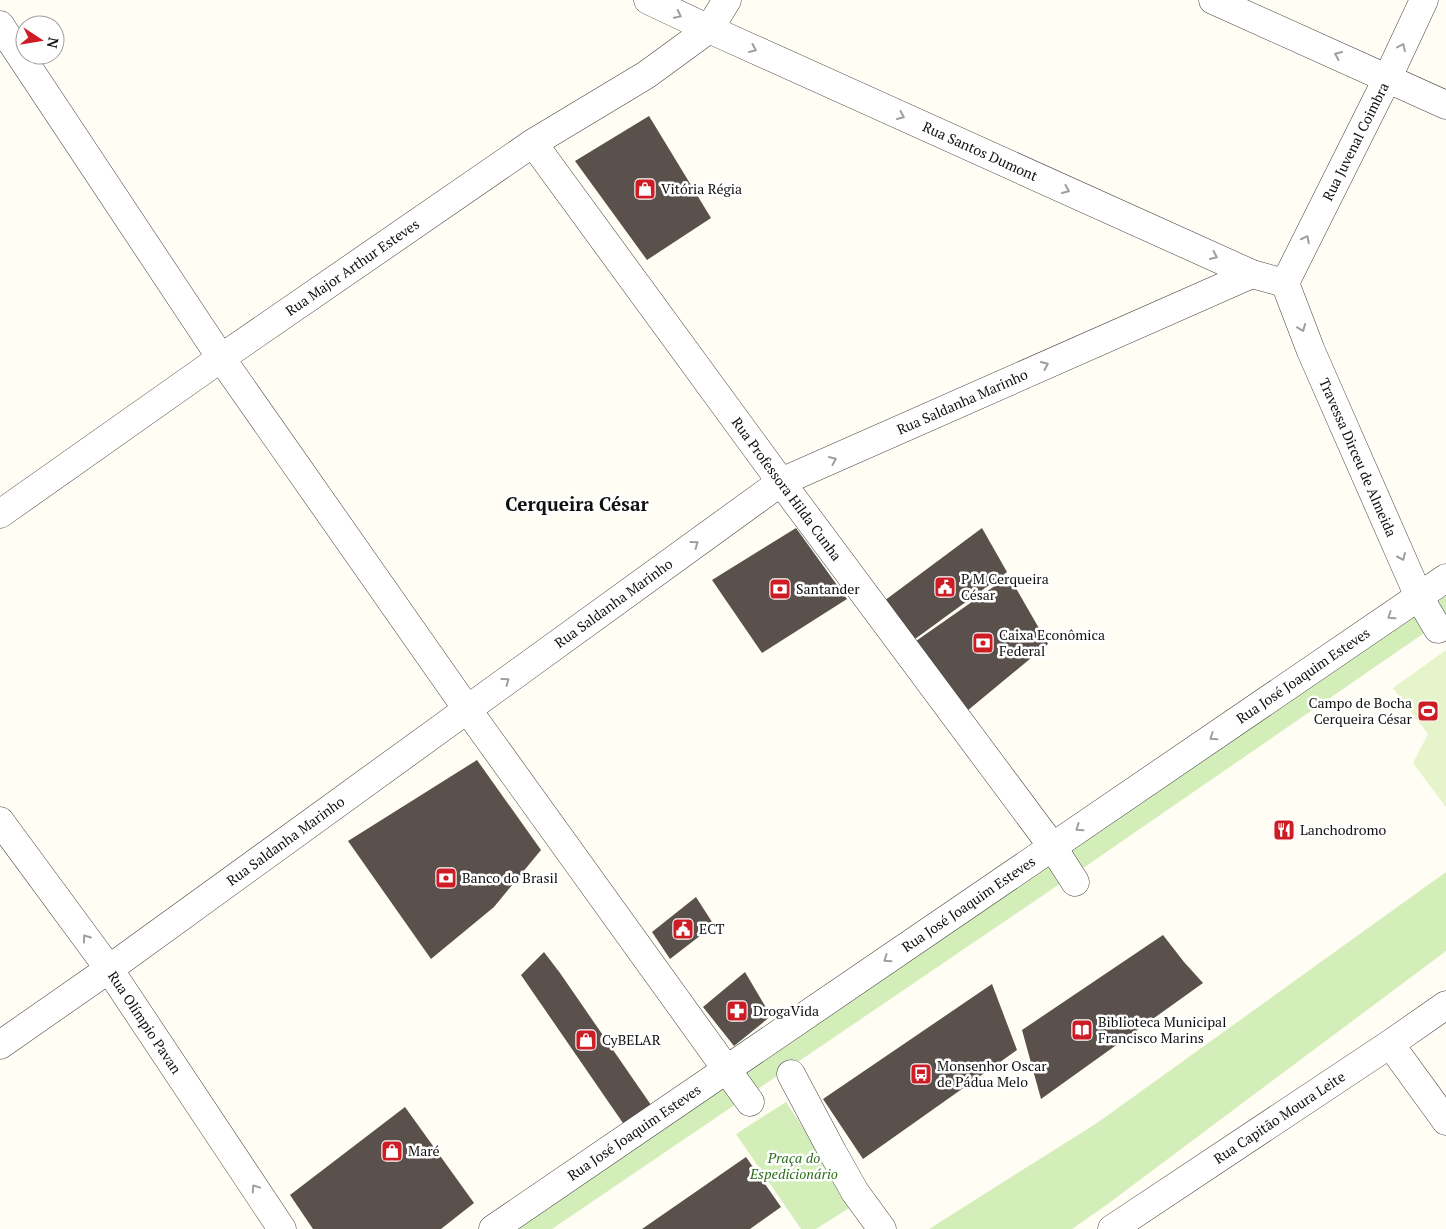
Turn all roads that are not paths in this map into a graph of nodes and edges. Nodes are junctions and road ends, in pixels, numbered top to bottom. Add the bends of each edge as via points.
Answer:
1 (648, 0) edge
2 (727, 0) edge
3 (1214, 0) edge
4 (1424, 0) edge
5 (0, 25) edge
6 (709, 29) junction
7 (1388, 78) junction
8 (1446, 105) edge
9 (533, 144) junction
10 (1252, 274) junction
11 (1284, 283) junction
12 (221, 358) junction
13 (781, 482) junction
14 (0, 514) edge
15 (1446, 578) edge
16 (1419, 597) junction
17 (1438, 629) dead end
18 (467, 709) junction
19 (0, 821) edge
20 (1052, 846) junction
21 (1074, 882) dead end
22 (109, 969) junction
23 (1446, 1004) edge
24 (1390, 1044) junction
25 (0, 1045) edge
26 (726, 1069) junction
27 (791, 1074) dead end
28 (750, 1102) dead end
29 (1446, 1121) edge
30 (282, 1229) edge
31 (493, 1229) edge
32 (882, 1229) edge
33 (1112, 1229) edge

1 -> 6 street, Rua Santos Dumont
2 - 6 street
7 -> 3 street
7 -> 4 street, Rua Juvenal Coimbra
5 - 12 street
6 - 9 street, Rua Major Arthur Esteves via 646,75
6 -> 10 street, Rua Santos Dumont
7 - 8 street
11 -> 7 street, Rua Juvenal Coimbra
9 - 12 street, Rua Major Arthur Esteves
9 - 13 street, Rua Professora Hilda Cunha
10 - 11 street
13 -> 10 street, Rua Saldanha Marinho
11 -> 16 street, Travessa Dirceu de Almeida
12 - 14 street, Rua Major Arthur Esteves
12 - 18 street
18 -> 13 street, Rua Saldanha Marinho
13 - 20 street, Rua Professora Hilda Cunha
15 - 16 street, Rua José Joaquim Esteves
16 - 17 street, Travessa Dirceu de Almeida
16 -> 20 street, Rua José Joaquim Esteves
18 - 22 street, Rua Saldanha Marinho
18 - 26 street
22 -> 19 street, Rua Olímpio Pavan
20 - 21 street, Rua Professora Hilda Cunha
20 -> 26 street, Rua José Joaquim Esteves
22 - 25 street, Rua Saldanha Marinho
30 -> 22 street, Rua Olímpio Pavan
23 - 24 street, Rua Capitão Moura Leite
24 - 29 street
24 - 33 street, Rua Capitão Moura Leite
26 - 28 street
26 - 31 street, Rua José Joaquim Esteves
27 - 32 street via 855,1192

